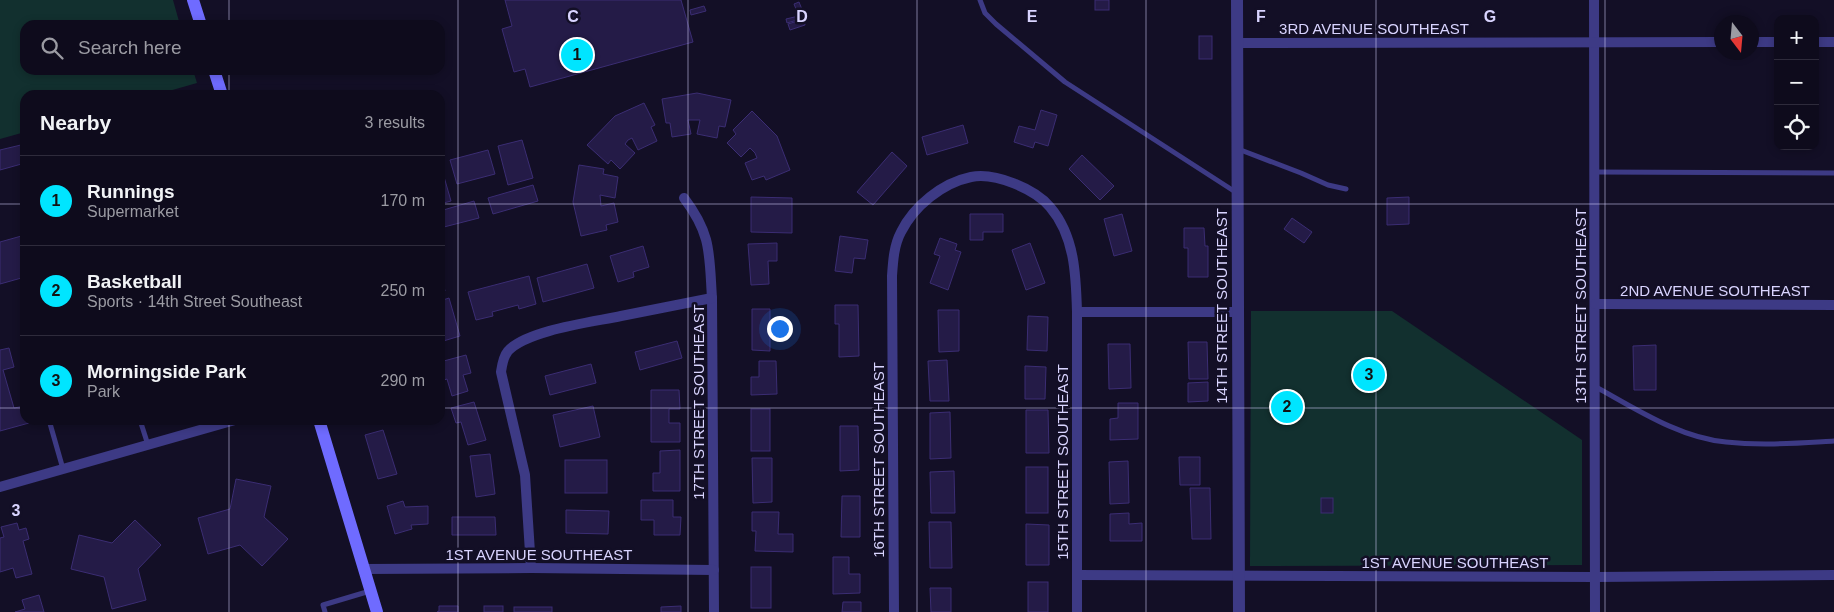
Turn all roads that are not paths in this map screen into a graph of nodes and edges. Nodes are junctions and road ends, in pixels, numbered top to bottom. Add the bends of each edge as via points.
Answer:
1 (193, 0) edge
2 (980, 0) edge
3 (1237, 0) edge
4 (1594, 0) edge
5 (199, 20) edge
6 (1594, 42) junction
7 (1714, 42) edge
8 (1759, 42) edge
9 (1774, 42) edge
10 (1819, 42) edge
11 (1834, 42) edge
12 (1237, 43) junction
13 (216, 75) edge
14 (220, 90) edge
15 (1237, 149) junction
16 (1595, 172) junction
17 (1834, 173) edge
18 (994, 178) joint
19 (1346, 188) dead end
20 (1237, 193) junction
21 (684, 198) dead end
22 (712, 298) junction
23 (1596, 304) junction
24 (1834, 305) edge
25 (1077, 312) junction
26 (1237, 312) junction
27 (1596, 387) junction
28 (50, 425) edge
29 (142, 425) edge
30 (218, 425) edge
31 (321, 425) edge
32 (1834, 441) edge
33 (148, 445) junction
34 (63, 469) junction
35 (0, 487) edge
36 (531, 568) junction
37 (364, 569) junction
38 (714, 570) junction
39 (1077, 575) junction
40 (1834, 575) edge
41 (1239, 577) junction
42 (1596, 577) junction
43 (370, 591) junction
44 (325, 612) edge
45 (377, 612) edge
46 (714, 612) edge
47 (894, 612) edge
48 (1077, 612) edge
49 (1239, 612) edge
50 (1595, 612) edge

1 - 5 main road
2 - 20 lane via 985,13 996,24 1065,82
3 - 12 street, 14TH STREET SOUTHEAST
4 - 6 street, 13TH STREET SOUTHEAST
6 - 7 street, 3RD AVENUE SOUTHEAST
6 - 12 street, 3RD AVENUE SOUTHEAST
6 - 16 street, 13TH STREET SOUTHEAST
8 - 9 street
10 - 11 street
12 - 15 street, 14TH STREET SOUTHEAST
13 - 14 main road
15 - 19 lane via 1328,185
15 - 20 street, 14TH STREET SOUTHEAST
16 - 17 lane
16 - 23 street, 13TH STREET SOUTHEAST
18 - 25 street, 15TH STREET SOUTHEAST via 1017,184 1035,194 1050,207 1060,223 1069,239 1073,257
18 - 47 street, 16TH STREET SOUTHEAST via 972,177 952,183 922,204 900,233 894,253
20 - 26 street, 14TH STREET SOUTHEAST
21 - 22 street, 17TH STREET SOUTHEAST via 696,214 709,247
22 - 36 street via 537,335 517,344 503,358 501,372 525,475
22 - 38 street, 17TH STREET SOUTHEAST
23 - 24 street, 2ND AVENUE SOUTHEAST
23 - 27 street, 13TH STREET SOUTHEAST
25 - 26 street
25 - 39 street, 15TH STREET SOUTHEAST
26 - 41 street, 14TH STREET SOUTHEAST
27 - 32 lane via 1629,406 1696,436 1725,442
27 - 42 street, 13TH STREET SOUTHEAST
28 - 34 lane
29 - 33 lane
30 - 33 street
31 - 37 main road
33 - 34 street
34 - 35 street
36 - 37 street, 1ST AVENUE SOUTHEAST
36 - 38 street, 1ST AVENUE SOUTHEAST
37 - 43 main road
38 - 46 street, 17TH STREET SOUTHEAST
39 - 41 street, 1ST AVENUE SOUTHEAST
39 - 48 street, 15TH STREET SOUTHEAST
40 - 42 street, 1ST AVENUE SOUTHEAST
41 - 42 street, 1ST AVENUE SOUTHEAST
41 - 49 street, 14TH STREET SOUTHEAST
42 - 50 street, 13TH STREET SOUTHEAST
43 - 44 lane via 323,605
43 - 45 main road

